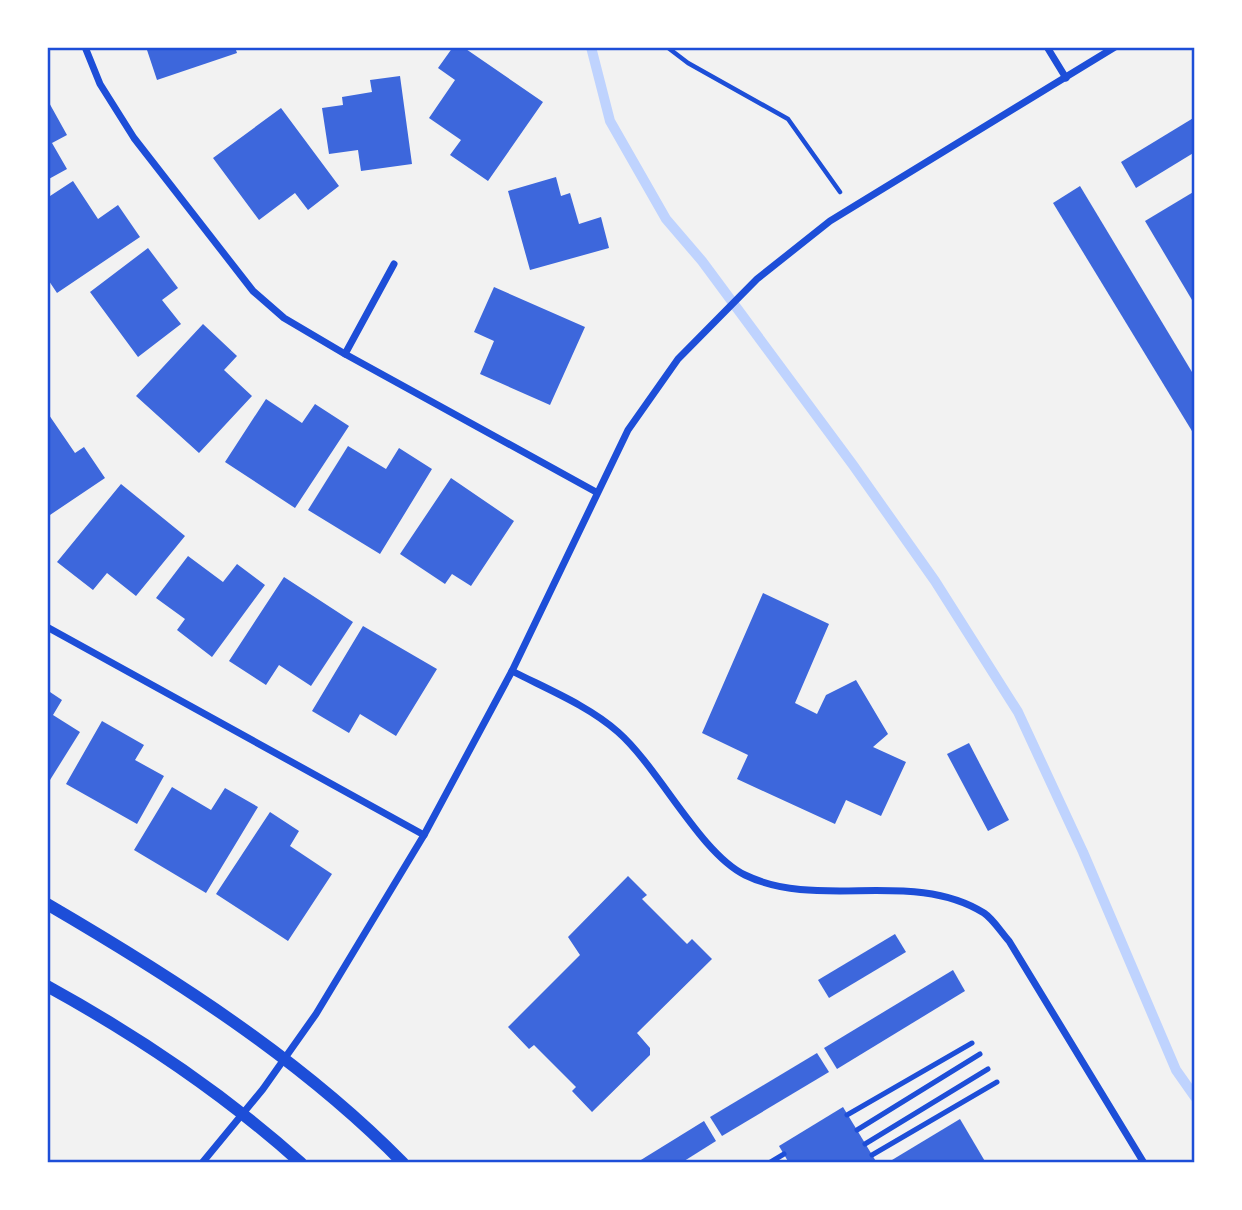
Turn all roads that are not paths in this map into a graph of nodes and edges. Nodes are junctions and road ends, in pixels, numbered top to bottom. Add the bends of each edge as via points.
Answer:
1 (85, 47) edge
2 (1047, 47) edge
3 (1115, 47) edge
4 (1066, 78) junction
5 (394, 264) dead end
6 (345, 354) junction
7 (596, 492) junction
8 (47, 626) edge
9 (512, 671) junction
10 (424, 835) junction
11 (47, 904) edge
12 (47, 986) edge
13 (972, 1043) dead end
14 (980, 1055) dead end
15 (284, 1060) junction
16 (988, 1069) dead end
17 (997, 1082) dead end
18 (244, 1113) junction
19 (848, 1115) dead end
20 (857, 1130) dead end
21 (865, 1144) dead end
22 (784, 1154) dead end
23 (872, 1155) dead end
24 (202, 1163) edge
25 (301, 1163) edge
26 (403, 1163) edge
27 (769, 1163) edge
28 (1144, 1163) edge

1 - 6 street via 100,84 134,138 230,265 284,318
2 - 4 street
3 - 4 street
4 - 7 street via 830,221 757,279 678,359 628,430
5 - 6 street
6 - 7 street
7 - 9 street
8 - 10 street
9 - 10 street
9 - 28 street via 617,731 706,841 744,874 795,889 909,891 985,914 1023,963
10 - 15 street
11 - 15 street via 144,960
12 - 18 street via 101,1016
13 - 19 lane
14 - 20 lane
15 - 18 street
15 - 26 street via 371,1130
16 - 21 lane
17 - 23 lane
18 - 24 street
18 - 25 street
22 - 27 lane

